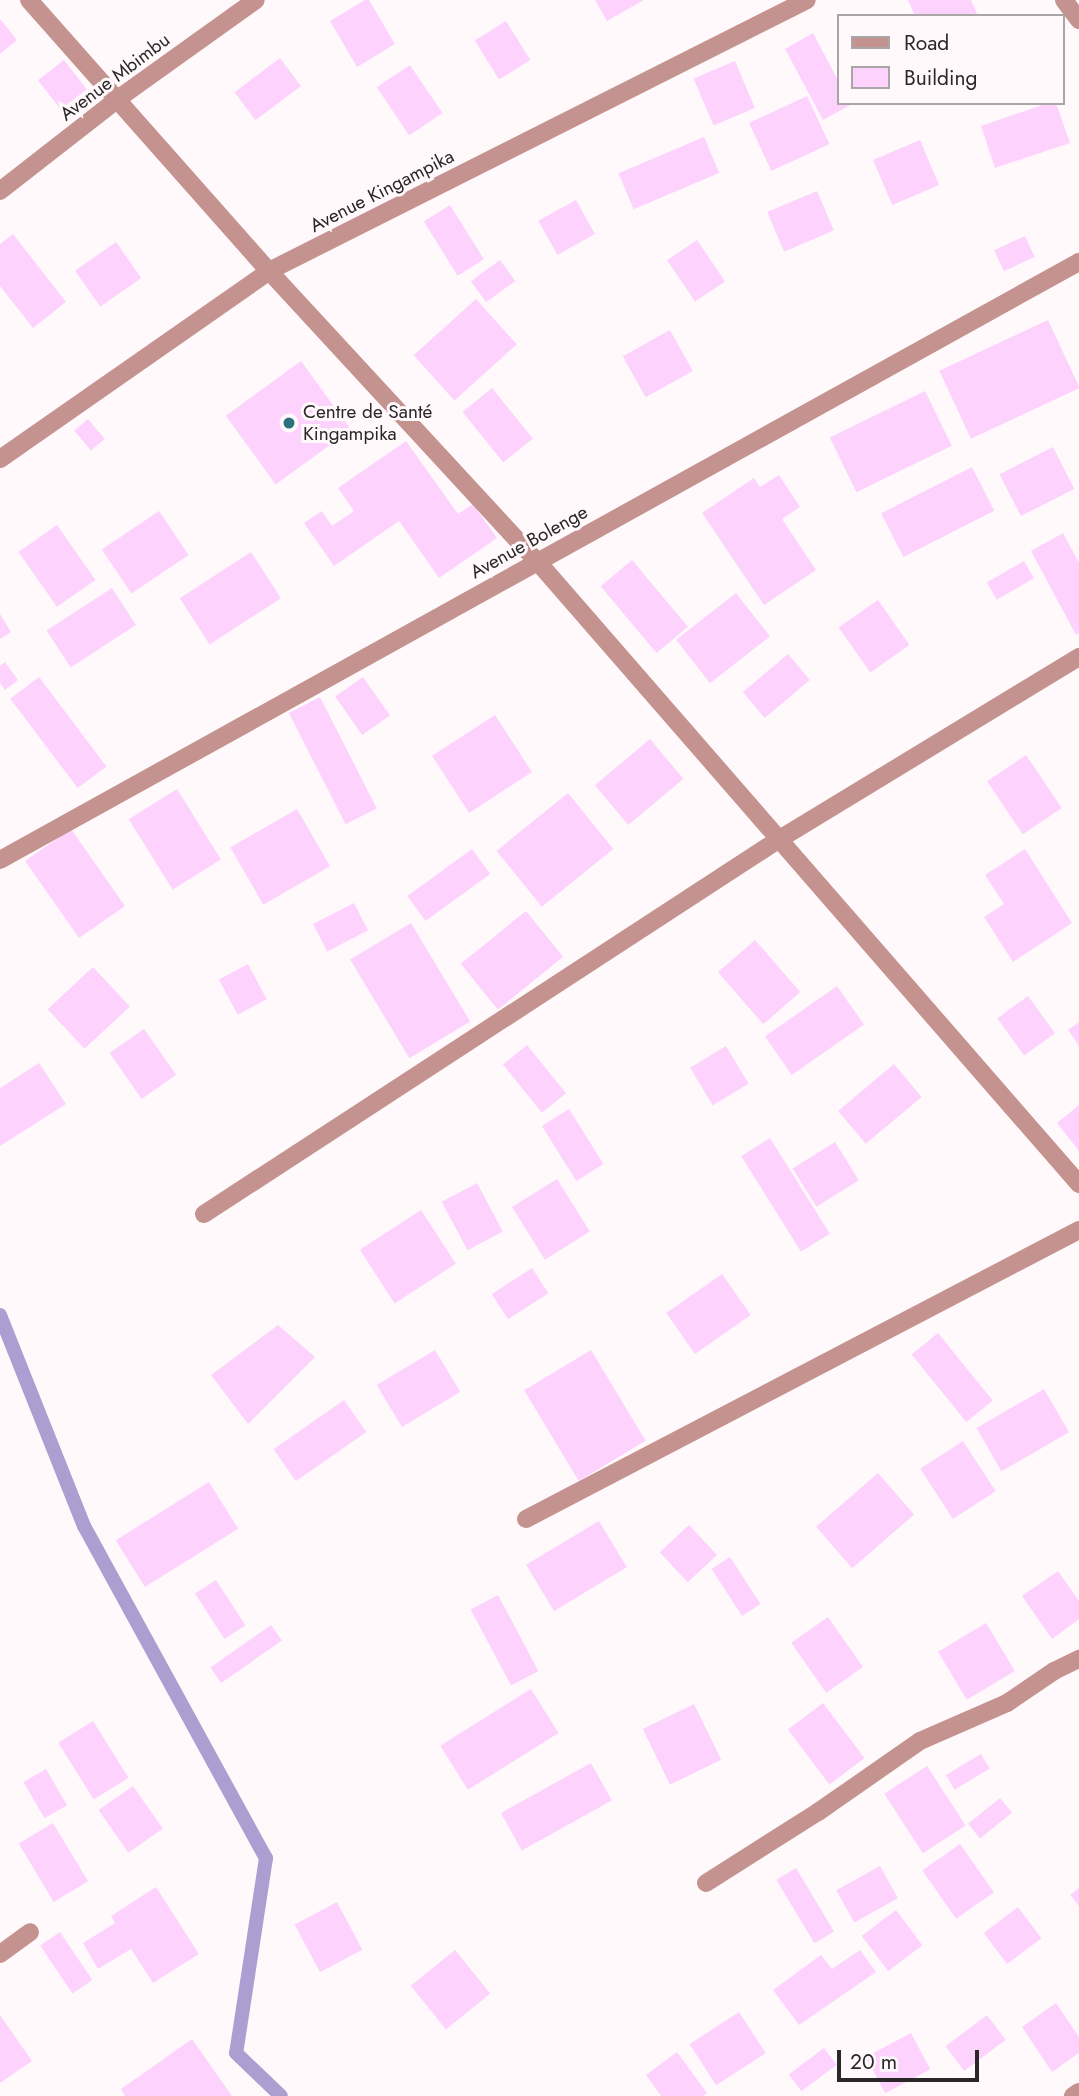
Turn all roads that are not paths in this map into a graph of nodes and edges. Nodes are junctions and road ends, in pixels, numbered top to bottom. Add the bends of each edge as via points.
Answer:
1 (29, 0) edge
2 (256, 0) edge
3 (807, 0) edge
4 (1064, 0) edge
5 (1079, 20) edge
6 (119, 98) junction
7 (0, 191) edge
8 (1079, 262) edge
9 (269, 271) junction
10 (0, 458) edge
11 (537, 561) junction
12 (1079, 657) edge
13 (778, 840) junction
14 (0, 860) edge
15 (1079, 1184) edge
16 (204, 1214) dead end
17 (1079, 1230) edge
18 (526, 1519) dead end
19 (1079, 1659) edge
20 (706, 1883) dead end
21 (30, 1932) dead end
22 (0, 1954) edge
23 (1079, 2092) edge
24 (1073, 2096) edge

1 - 6 street
2 - 6 street, Avenue Mbimbu
3 - 9 street, Avenue Kingampika
4 - 5 street
6 - 7 street, Avenue Mbimbu
6 - 9 street
8 - 11 street, Avenue Bolenge
9 - 10 street, Avenue Kingampika
9 - 11 street
11 - 13 street
11 - 14 street, Avenue Bolenge
12 - 13 street
13 - 15 street
13 - 16 street
17 - 18 street
19 - 20 street via 1007,1703 920,1741
21 - 22 street
23 - 24 street

